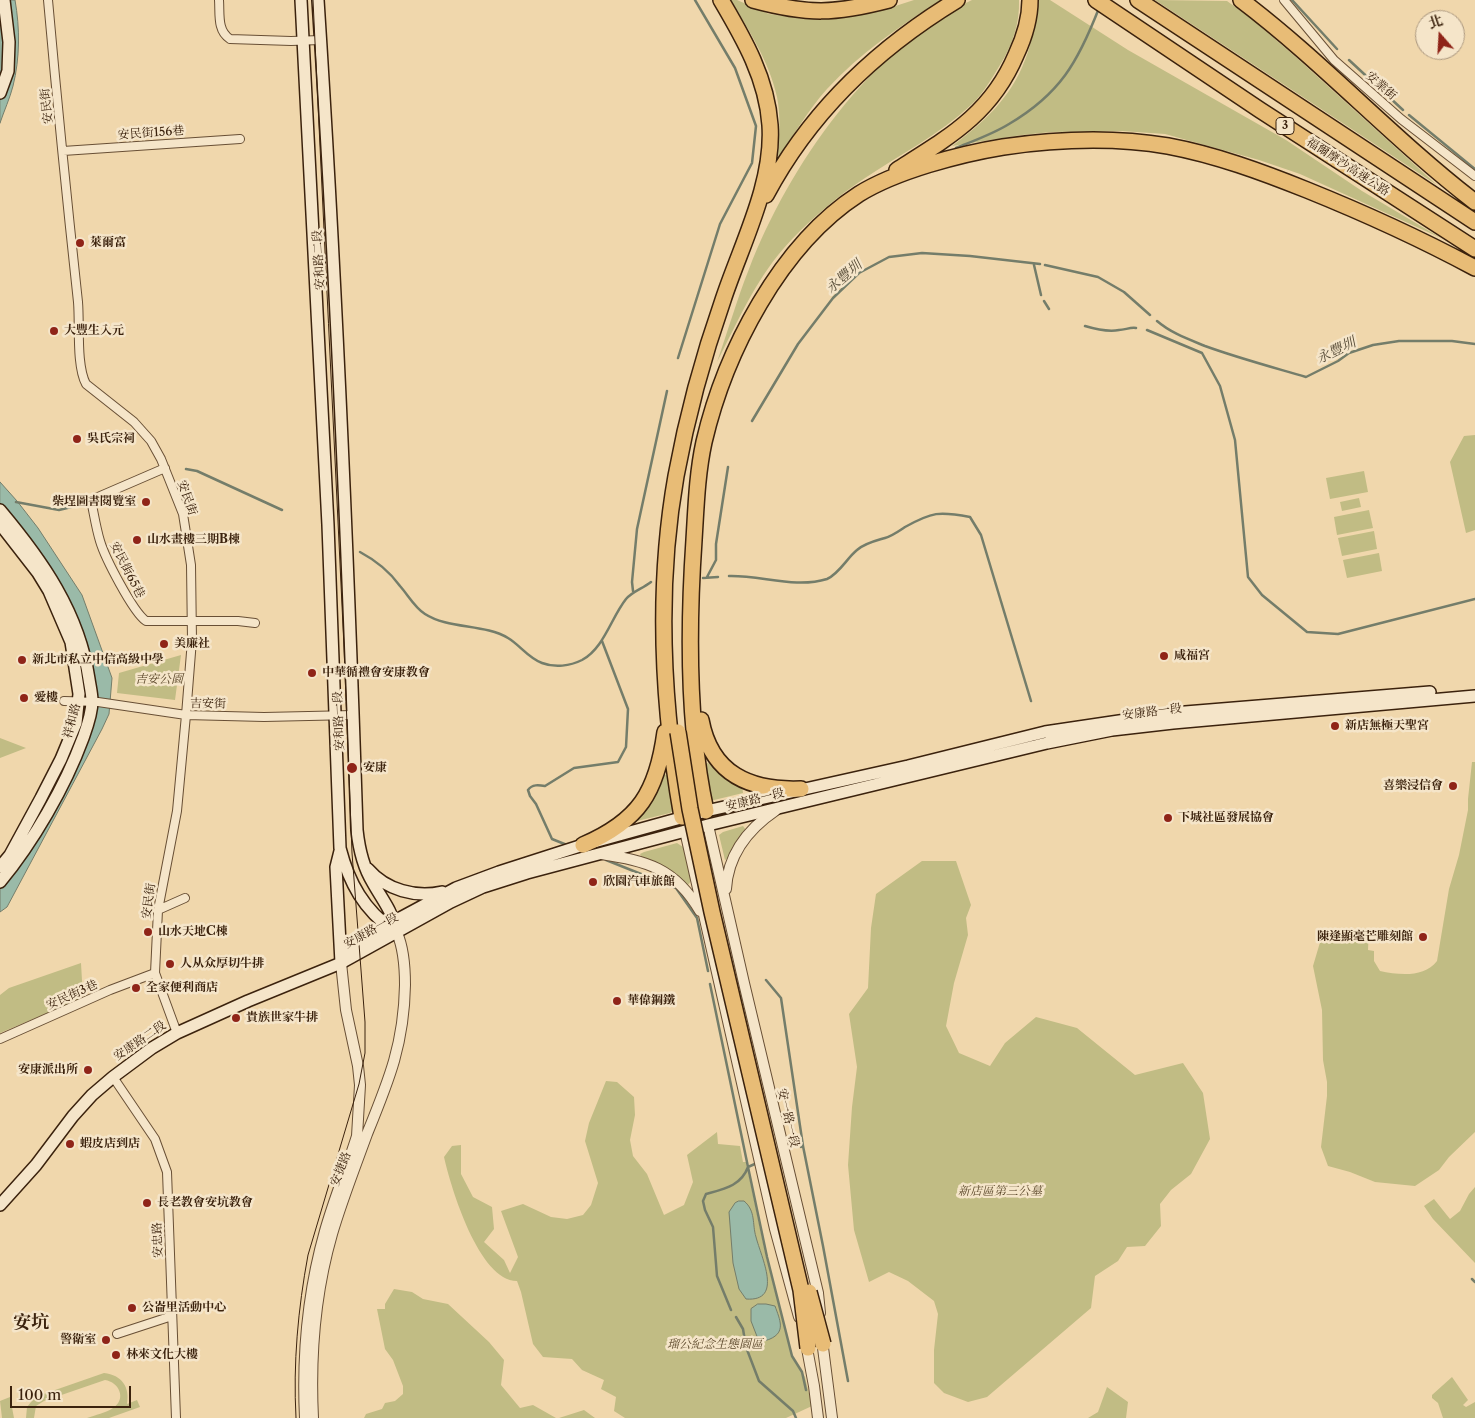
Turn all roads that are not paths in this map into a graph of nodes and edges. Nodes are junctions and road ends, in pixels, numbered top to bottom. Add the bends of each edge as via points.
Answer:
1 (4, 0) edge
2 (48, 0) edge
3 (219, 0) edge
4 (301, 0) edge
5 (318, 0) edge
6 (721, 0) edge
7 (753, 0) edge
8 (889, 0) edge
9 (1030, 0) edge
10 (1096, 0) edge
11 (1138, 0) edge
12 (1241, 0) edge
13 (1257, 0) edge
14 (1284, 0) edge
15 (956, 1) edge
16 (321, 40) junction
17 (303, 41) junction
18 (1309, 56) junction
19 (0, 92) edge
20 (240, 139) dead end
21 (63, 151) junction
22 (1475, 176) edge
23 (860, 194) junction
24 (1475, 202) edge
25 (1475, 222) edge
26 (750, 225) junction
27 (1475, 249) edge
28 (333, 257) junction
29 (314, 258) junction
30 (1475, 268) edge
31 (683, 439) junction
32 (704, 445) junction
33 (165, 468) junction
34 (0, 510) edge
35 (328, 514) joint
36 (345, 518) joint
37 (0, 524) edge
38 (192, 621) junction
39 (255, 623) dead end
40 (691, 666) junction
41 (1475, 688) edge
42 (1475, 696) edge
43 (64, 701) dead end
44 (78, 702) junction
45 (95, 702) junction
46 (666, 706) junction
47 (186, 715) junction
48 (353, 715) junction
49 (335, 716) junction
50 (682, 731) junction
51 (801, 789) junction
52 (778, 808) junction
53 (707, 818) junction
54 (684, 824) junction
55 (583, 845) junction
56 (340, 848) junction
57 (600, 854) junction
58 (364, 863) junction
59 (0, 867) edge
60 (0, 882) edge
61 (456, 888) junction
62 (185, 898) dead end
63 (725, 900) junction
64 (158, 910) junction
65 (705, 918) junction
66 (393, 927) junction
67 (341, 963) junction
68 (741, 970) junction
69 (155, 973) junction
70 (718, 975) junction
71 (177, 1033) junction
72 (0, 1039) edge
73 (113, 1077) junction
74 (354, 1160) junction
75 (0, 1205) edge
76 (172, 1316) junction
77 (117, 1334) dead end
78 (815, 1346) junction
79 (176, 1418) edge
80 (305, 1418) edge
81 (313, 1418) edge
82 (818, 1418) edge
83 (832, 1418) edge

1 - 19 main road via 9,42 8,71
2 - 21 street, 安民街
3 - 17 street via 222,31 230,39
4 - 17 main road, 安和路二段
5 - 16 main road, 安和路二段
6 - 26 highway via 754,61 770,124 768,163
7 - 8 highway via 790,9 822,12
9 - 23 highway via 1023,40 1007,75 985,106 942,142
10 - 27 highway, 福爾摩沙高速公路 / 3
11 - 25 highway, 福爾摩沙高速公路 / 3
12 - 18 highway
13 - 18 highway
14 - 22 street, 安業街 via 1334,60 1401,119
15 - 26 highway via 865,67 828,105 780,168
16 - 17 street
16 - 28 main road, 安和路二段
17 - 29 main road, 安和路二段
18 - 24 highway via 1437,173
20 - 21 street, 安民街156巷
21 - 33 street, 安民街 via 80,321 82,376 90,388 134,422 151,441
23 - 30 highway via 915,170 987,150 1052,141 1138,142 1196,152 1275,177 1347,206
23 - 32 highway via 821,226 773,282 725,373
26 - 31 highway via 710,338
28 - 29 main road
28 - 36 main road, 安和路二段
29 - 35 main road, 安和路二段
31 - 46 highway via 670,518 664,604
31 - 50 highway via 672,636 674,688
32 - 40 highway via 692,569
32 - 50 highway via 694,468 684,557 680,648
33 - 38 street, 安民街 via 183,514 192,565
33 - 38 street, 安民街65巷 via 91,500 101,543 139,616 146,621
34 - 45 main road, 祥和路 via 54,582 72,615 85,654
35 - 49 main road, 安和路一段
36 - 48 main road, 安和路一段
37 - 44 main road, 祥和路 via 49,591 70,642
38 - 39 street
38 - 47 street, 安民街
40 - 51 highway via 702,726 720,764 736,777 759,786
40 - 53 highway via 696,743
41 - 51 main road, 安康路一段 via 1125,719 1045,732
42 - 52 main road, 安康路一段 via 1112,730 1047,742
43 - 44 street, 吉安街
44 - 45 street, 吉安街
44 - 59 main road, 祥和路 via 76,723 61,759 10,855
45 - 47 street, 吉安街
45 - 60 main road, 祥和路 via 72,768 20,858
46 - 54 highway
46 - 55 highway via 661,758 645,799 616,828
47 - 49 street, 吉安街
47 - 64 street, 安民街 via 177,811
48 - 49 street, 吉安街
48 - 58 main road, 安和路一段 via 357,830
49 - 56 main road, 安和路一段
50 - 78 highway, bridge
51 - 53 main road, 安康路一段
52 - 53 main road, 安康路一段
52 - 63 street via 760,820 739,845 728,871
53 - 54 main road, 安康路一段
53 - 63 street, 安一路一段
54 - 55 main road, 安康路一段
54 - 57 main road, 安康路一段
54 - 65 street, 安一路一段
55 - 61 main road, 安康路一段
56 - 66 main road, 安和路一段 via 356,891 370,911
56 - 67 main road, 安和路一段 via 336,867
57 - 65 street via 641,861 667,873 688,892
57 - 66 main road, 安康路一段 via 483,886
58 - 61 main road via 375,876 402,891 426,894
58 - 66 main road, 安和路一段 via 372,883 388,906
61 - 66 main road, 安康路一段
62 - 64 street
63 - 68 street, 安一路一段
64 - 69 street, 安民街
65 - 70 street, 安一路一段
66 - 67 main road, 安康路一段 via 351,949
66 - 74 street, 安捷路 via 402,946 405,976 403,1028 389,1079
67 - 71 main road, 安康路二段
67 - 74 street, 安捷路 via 360,1085
68 - 70 street
68 - 78 street, 安一路一段, bridge via 818,1293
69 - 71 street, 安民街
69 - 72 street, 安民街3巷
70 - 78 street, 安一路一段, bridge via 775,1229
71 - 73 main road, 安康路二段
73 - 75 main road, 安康路二段 via 73,1116
73 - 76 street, 安忠路 via 155,1139 167,1172
74 - 80 street, 安捷路 via 325,1232 314,1282 305,1363
74 - 81 street, 安捷路 via 322,1283 313,1355
76 - 77 street
76 - 79 street, 安忠路
78 - 82 street, 安一路一段
78 - 83 street, 安一路一段

